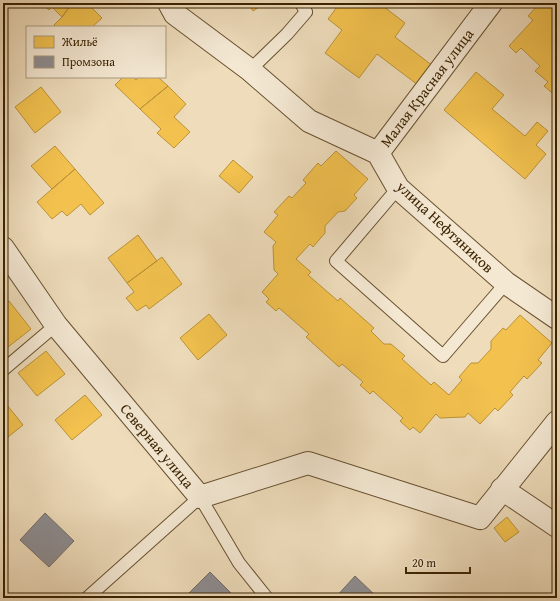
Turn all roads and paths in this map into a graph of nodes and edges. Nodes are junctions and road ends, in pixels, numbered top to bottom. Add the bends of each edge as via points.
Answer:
1 (169, 3) edge
2 (315, 3) edge
3 (491, 3) edge
4 (304, 7) edge
5 (250, 70) junction
6 (378, 153) junction
7 (398, 188) junction
8 (3, 248) edge
9 (506, 283) junction
10 (557, 318) edge
11 (56, 325) junction
12 (3, 370) edge
13 (557, 422) edge
14 (502, 490) junction
15 (200, 497) junction
16 (557, 526) edge
17 (86, 598) edge
18 (267, 598) edge

1 - 5 street via 176,14
2 - 4 lane
3 - 6 street, Малая Красная улица
4 - 5 lane via 287,34
5 - 6 street via 308,121
6 - 7 street, улица Нефтяников
7 - 9 street, улица Нефтяников
7 - 9 lane via 336,261 443,356
8 - 11 street, Северная улица
9 - 10 street, улица Нефтяников
11 - 12 lane
11 - 15 street, Северная улица
13 - 14 street, Северная улица
14 - 15 street, Северная улица via 480,518 308,463
14 - 16 street
15 - 17 lane
15 - 18 lane via 239,563

